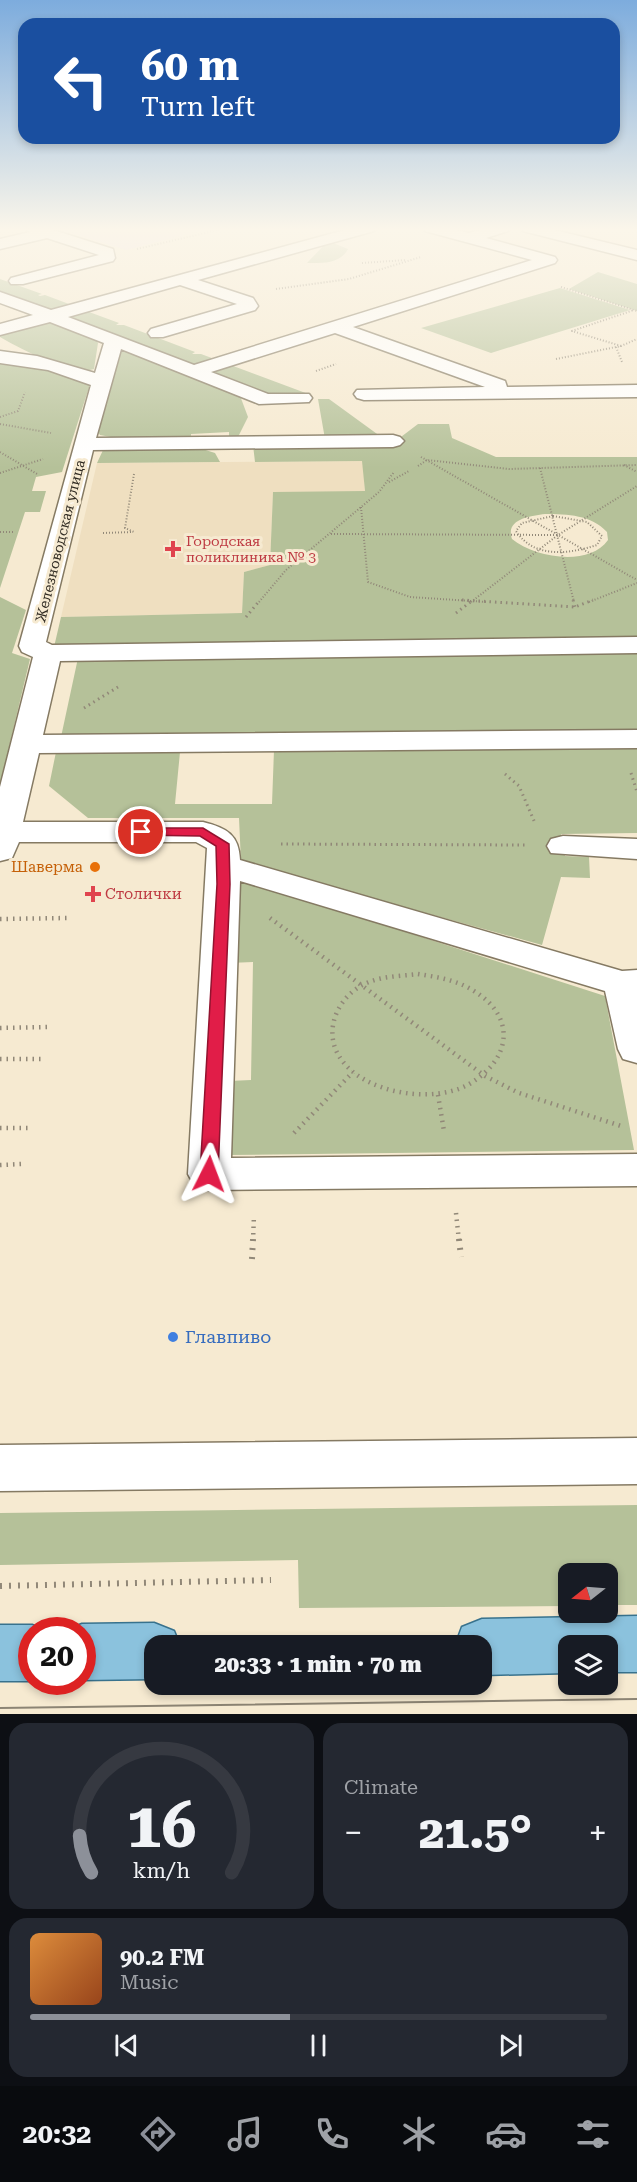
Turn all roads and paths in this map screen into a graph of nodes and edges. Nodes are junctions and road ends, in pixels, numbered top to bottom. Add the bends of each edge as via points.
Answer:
1 (29, 308) edge
2 (80, 308) edge
3 (242, 308) edge
4 (396, 308) edge
5 (636, 311) edge
6 (51, 316) junction
7 (336, 327) junction
8 (0, 330) edge
9 (157, 333) dead end
10 (114, 340) junction
11 (0, 344) edge
12 (621, 346) dead end
13 (8, 357) edge
14 (336, 364) dead end
15 (327, 368) dead end
16 (194, 371) junction
17 (478, 378) junction
18 (102, 383) junction
19 (637, 391) edge
20 (461, 392) junction
21 (520, 392) junction
22 (364, 394) dead end
23 (303, 398) dead end
24 (0, 424) edge
25 (393, 441) dead end
26 (84, 442) junction
27 (0, 452) edge
28 (427, 460) dead end
29 (622, 464) junction
30 (24, 465) junction
31 (637, 465) edge
32 (397, 467) dead end
33 (540, 468) junction
34 (135, 469) dead end
35 (637, 472) edge
36 (0, 473) edge
37 (37, 474) dead end
38 (637, 486) edge
39 (361, 507) junction
40 (553, 516) junction
41 (581, 520) junction
42 (0, 532) edge
43 (13, 532) dead end
44 (103, 533) dead end
45 (517, 533) junction
46 (330, 534) junction
47 (364, 534) junction
48 (558, 535) junction
49 (540, 549) junction
50 (562, 552) junction
51 (637, 583) edge
52 (472, 600) junction
53 (575, 607) junction
54 (637, 645) edge
55 (586, 646) junction
56 (412, 648) junction
57 (186, 650) junction
58 (48, 653) junction
59 (637, 739) edge
60 (466, 740) junction
61 (27, 744) junction
62 (3, 842) edge
63 (554, 846) junction
64 (637, 849) edge
65 (223, 865) junction
66 (68, 918) dead end
67 (0, 919) edge
68 (629, 982) edge
69 (360, 986) junction
70 (0, 1028) edge
71 (48, 1028) dead end
72 (637, 1049) edge
73 (0, 1059) edge
74 (42, 1059) dead end
75 (485, 1076) junction
76 (626, 1127) dead end
77 (0, 1128) edge
78 (29, 1128) dead end
79 (0, 1164) edge
80 (22, 1164) dead end
81 (637, 1170) edge
82 (637, 1461) edge
83 (0, 1468) edge
84 (271, 1580) dead end
85 (0, 1586) edge
86 (637, 1644) edge
87 (492, 1647) edge
88 (144, 1651) edge
89 (96, 1652) edge
90 (0, 1653) edge
91 (18, 1653) edge

1 - 6 street
2 - 6 street
3 - 9 street
4 - 7 street
5 - 12 path via 572,331
6 - 8 street
6 - 10 street
7 - 16 street
7 - 17 street
10 - 16 street
10 - 18 street, Железноводская улица
11 - 13 street
13 - 18 street via 89,376
14 - 15 path
16 - 23 street via 266,400
17 - 20 street
17 - 21 street
18 - 26 street, Железноводская улица
19 - 21 street
20 - 21 street
20 - 22 street
24 - 26 path
25 - 26 street
26 - 58 street, Железноводская улица via 32,646
27 - 30 path
28 - 33 path via 509,469
29 - 31 path
29 - 33 path
29 - 35 path
30 - 36 path
30 - 37 path
32 - 39 path via 379,492
33 - 40 path
34 - 44 path via 125,528 134,532
38 - 41 path
39 - 46 path
39 - 47 path
40 - 41 path
40 - 45 path via 522,523
40 - 48 path
41 - 48 path
41 - 50 path via 602,536 597,544 584,550
42 - 43 path
45 - 47 path
45 - 48 path
45 - 49 path via 523,542
46 - 47 path
46 - 57 path via 286,570 246,617
47 - 52 path via 368,582 410,597
48 - 49 path
48 - 50 path
49 - 50 path
49 - 52 path
50 - 53 path
51 - 53 path
52 - 53 path
52 - 56 path
53 - 55 path
54 - 55 street
55 - 56 street
56 - 57 street
57 - 58 street
57 - 61 path
58 - 61 street
59 - 60 street
60 - 61 street
60 - 63 path via 519,786
61 - 62 street
62 - 65 street via 203,832
63 - 64 street
63 - 65 path
65 - 68 street
65 - 69 path
65 - 81 street via 209,1174
66 - 67 path
68 - 72 street
69 - 75 path
69 - 75 path via 391,976 418,974 446,978 469,987 489,1002 502,1020 506,1039 500,1059
69 - 75 path via 346,997 335,1014 331,1034 338,1054 352,1072 376,1086 404,1094 438,1095
70 - 71 path
73 - 74 path
75 - 76 path via 519,1093
77 - 78 path
79 - 80 path
82 - 83 street
84 - 85 path
86 - 87 main road
88 - 89 main road
90 - 91 main road

